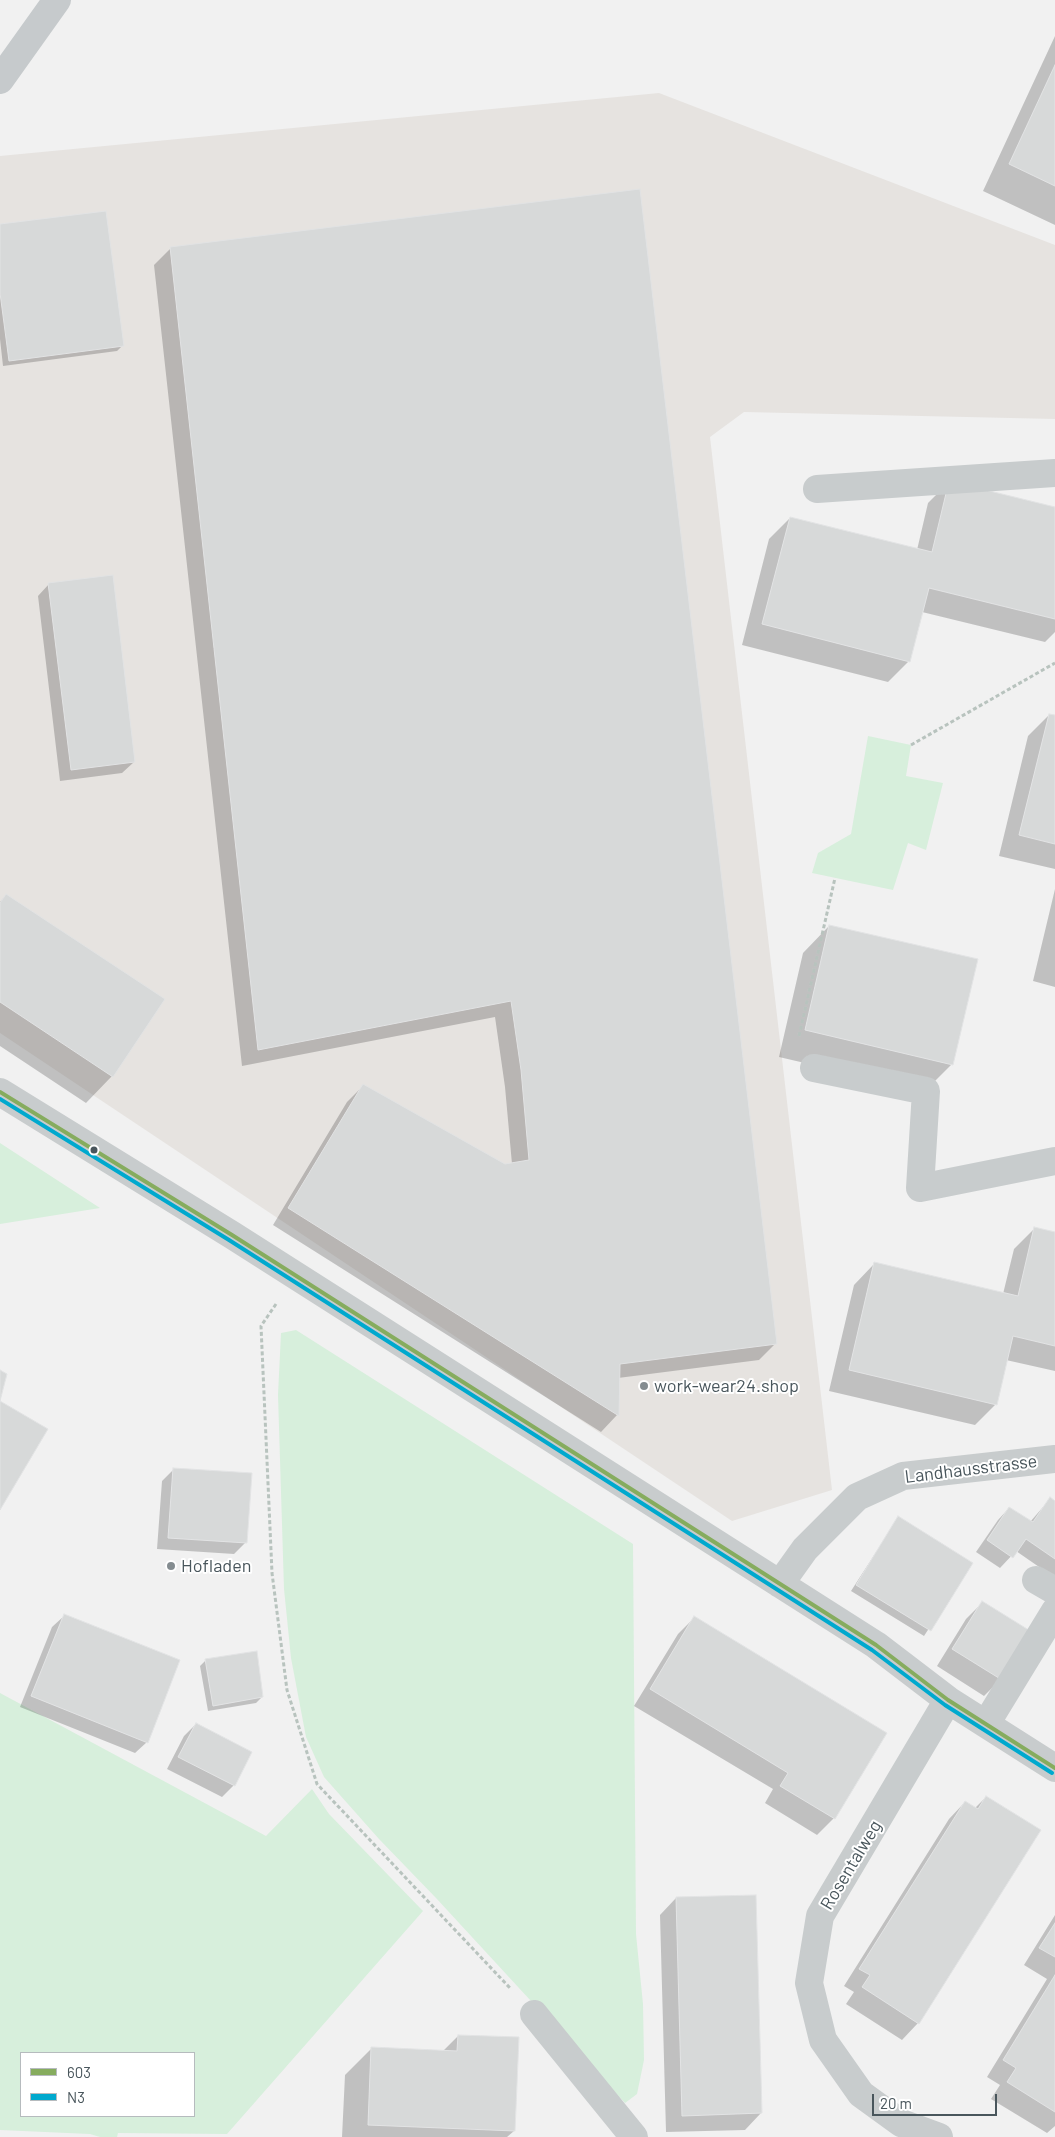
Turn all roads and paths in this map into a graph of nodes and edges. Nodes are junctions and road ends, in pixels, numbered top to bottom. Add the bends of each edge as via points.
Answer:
1 (57, 0) edge
2 (0, 80) edge
3 (1055, 473) edge
4 (817, 489) dead end
5 (1055, 663) edge
6 (912, 745) dead end
7 (835, 878) dead end
8 (814, 1068) joint
9 (0, 1092) edge
10 (1055, 1161) edge
11 (294, 1275) junction
12 (1055, 1459) edge
13 (780, 1584) junction
14 (1055, 1611) edge
15 (948, 1700) junction
16 (986, 1724) junction
17 (1055, 1768) edge
18 (534, 2014) joint
19 (634, 2137) edge
20 (939, 2137) edge

1 - 2 main road
3 - 4 street
5 - 6 path
7 - 8 path via 794,1056
8 - 10 street via 926,1091 920,1188
9 - 11 street
11 - 13 street
11 - 18 path via 261,1326 271,1553 287,1690 317,1784
12 - 13 street, Landhausstrasse via 895,1479 857,1497 805,1549
13 - 15 street via 876,1645
14 - 16 street
15 - 16 street
15 - 20 street, Rosentalweg via 820,1916 809,1983 823,2040 861,2094 901,2123
16 - 17 street
18 - 19 street

